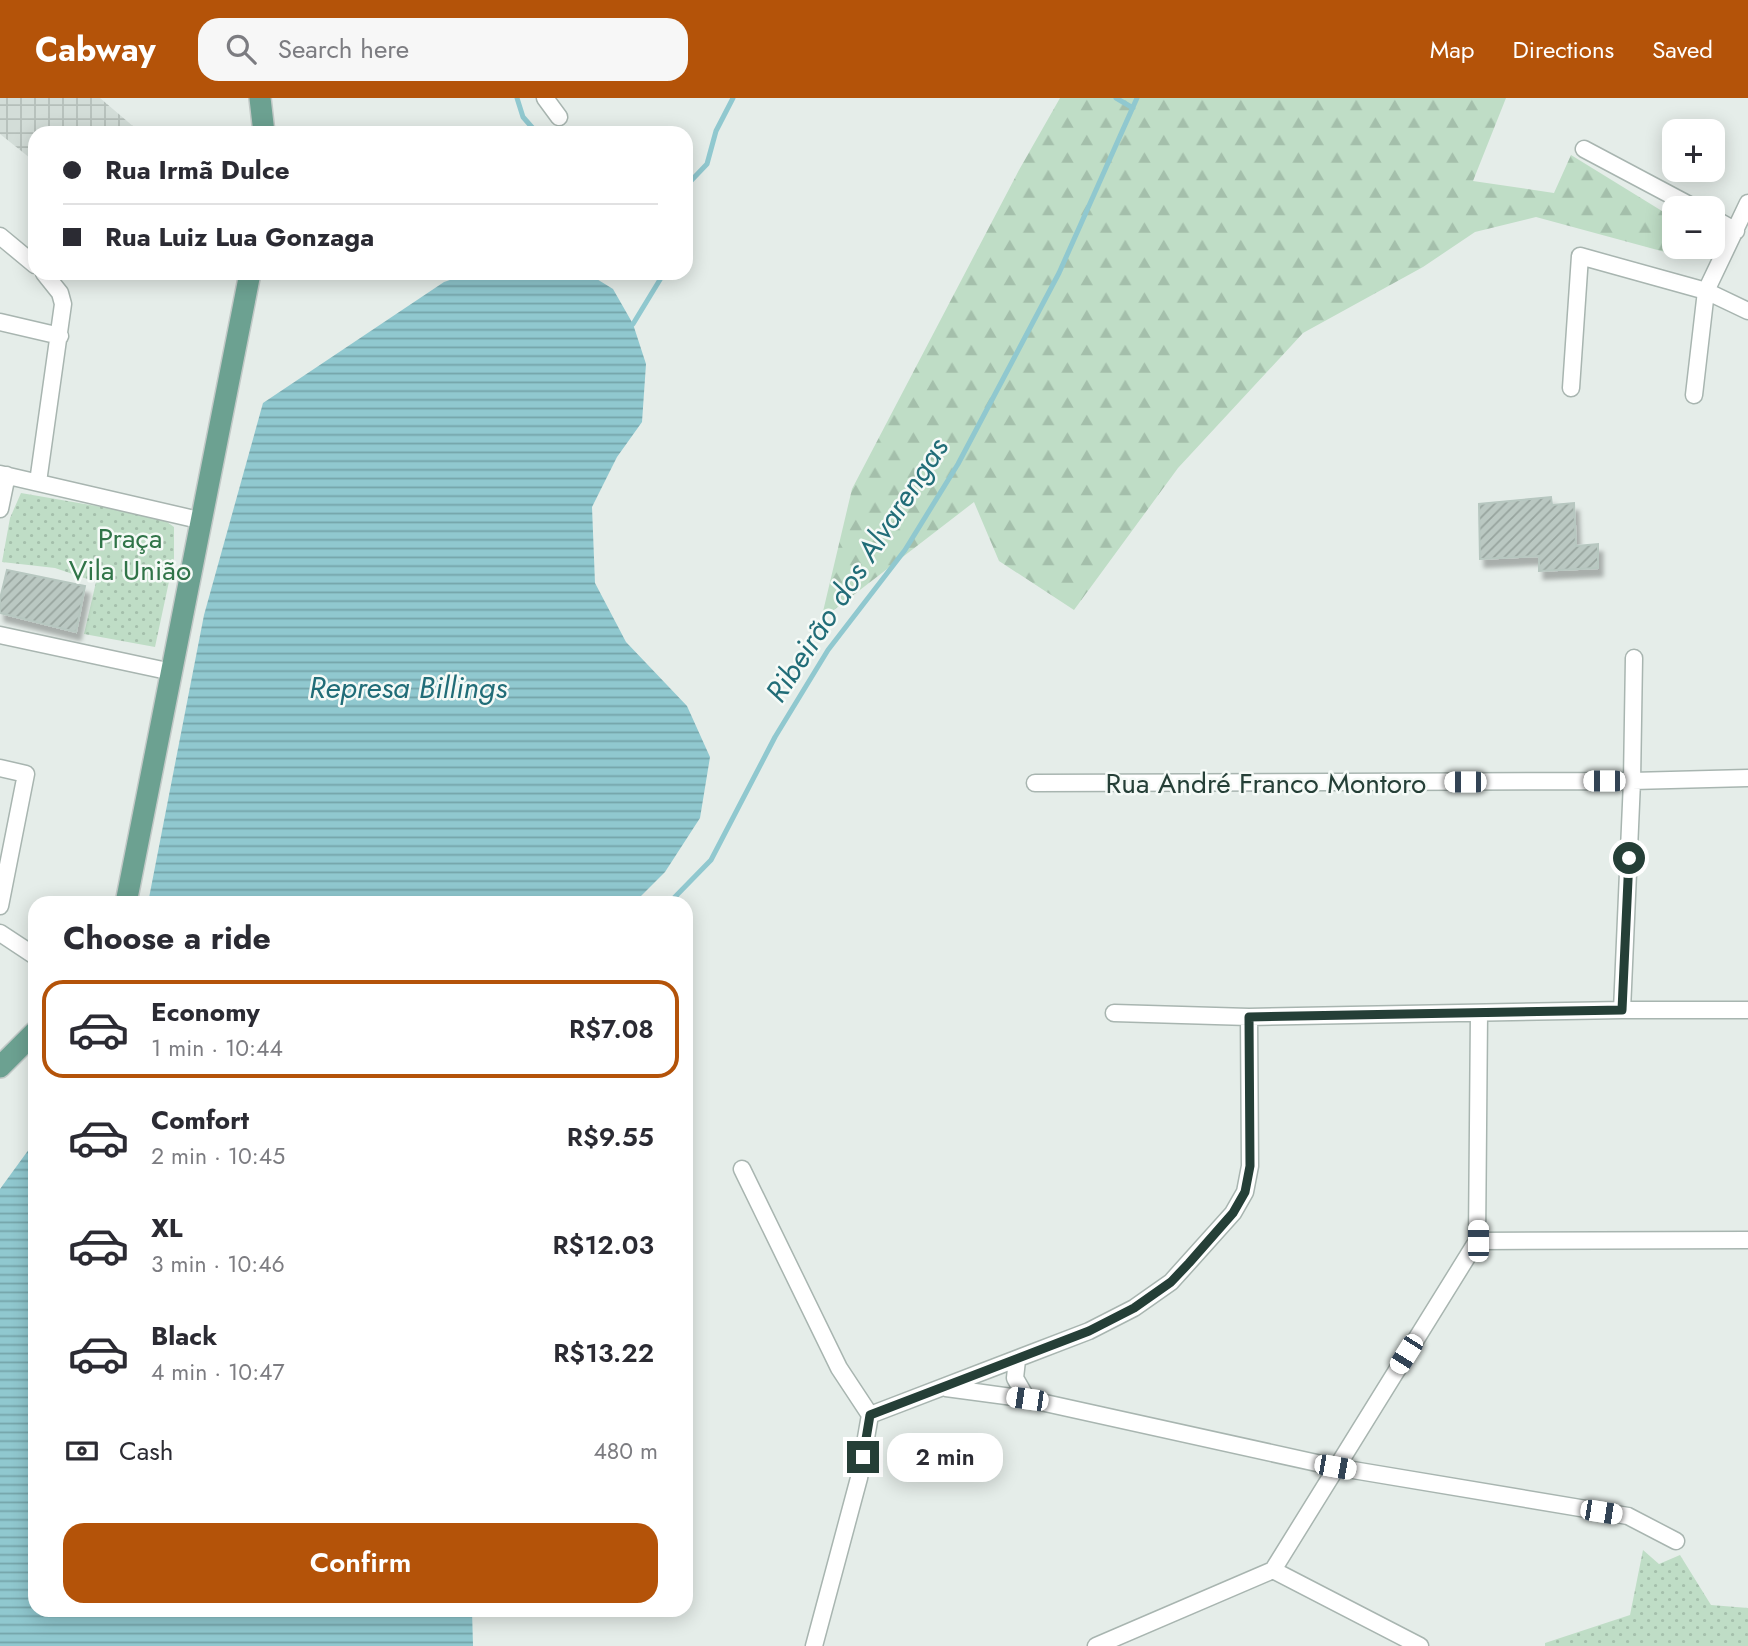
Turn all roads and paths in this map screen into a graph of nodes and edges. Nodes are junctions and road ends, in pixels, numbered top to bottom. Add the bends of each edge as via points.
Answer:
1 (260, 98) edge
2 (545, 98) edge
3 (559, 117) dead end
4 (263, 126) edge
5 (1584, 149) dead end
6 (1672, 196) edge
7 (1748, 203) edge
8 (1725, 224) edge
9 (1737, 231) junction
10 (0, 236) edge
11 (28, 259) edge
12 (50, 280) edge
13 (249, 280) edge
14 (1706, 291) junction
15 (1748, 312) edge
16 (0, 322) edge
17 (60, 336) junction
18 (1571, 388) dead end
19 (1694, 395) dead end
20 (4, 475) edge
21 (38, 482) junction
22 (0, 509) edge
23 (203, 521) junction
24 (0, 635) edge
25 (1634, 658) dead end
26 (172, 672) junction
27 (0, 768) edge
28 (1748, 778) edge
29 (1632, 781) junction
30 (1035, 783) dead end
31 (127, 896) edge
32 (0, 906) edge
33 (0, 933) edge
34 (28, 951) edge
35 (1622, 1010) junction
36 (1748, 1010) edge
37 (1114, 1013) dead end
38 (1479, 1013) junction
39 (1249, 1017) junction
40 (28, 1039) edge
41 (0, 1067) edge
42 (742, 1169) dead end
43 (1748, 1240) edge
44 (1478, 1241) junction
45 (1017, 1360) junction
46 (946, 1388) junction
47 (1027, 1399) junction
48 (870, 1415) junction
49 (1335, 1467) junction
50 (1676, 1541) dead end
51 (1273, 1570) junction
52 (814, 1646) edge
53 (1096, 1646) edge
54 (1420, 1646) edge

1 - 4 main road
2 - 3 street
5 - 6 street
7 - 9 street
8 - 9 street
9 - 14 street
10 - 11 street
12 - 17 street via 64,304
13 - 23 main road
14 - 15 street
14 - 18 street via 1580,256
14 - 19 street
16 - 17 street
17 - 21 street
20 - 21 street
20 - 22 street
21 - 23 street
23 - 26 main road
24 - 26 street
25 - 29 street
26 - 31 main road
27 - 32 street via 26,774
28 - 29 street, Rua André Franco Montoro
29 - 30 street, Rua André Franco Montoro
29 - 35 street
33 - 34 street
35 - 36 street
35 - 38 street
37 - 39 street
38 - 39 street
38 - 44 street
39 - 45 street via 1250,1166 1245,1192 1233,1213 1171,1282 1134,1308
40 - 41 main road
42 - 48 street via 839,1368
43 - 44 street
44 - 49 street
45 - 46 street
45 - 47 street via 1015,1378
46 - 47 street
46 - 48 street
47 - 49 street
48 - 52 street via 859,1478
49 - 50 street via 1628,1516
49 - 51 street
51 - 53 street
51 - 54 street

